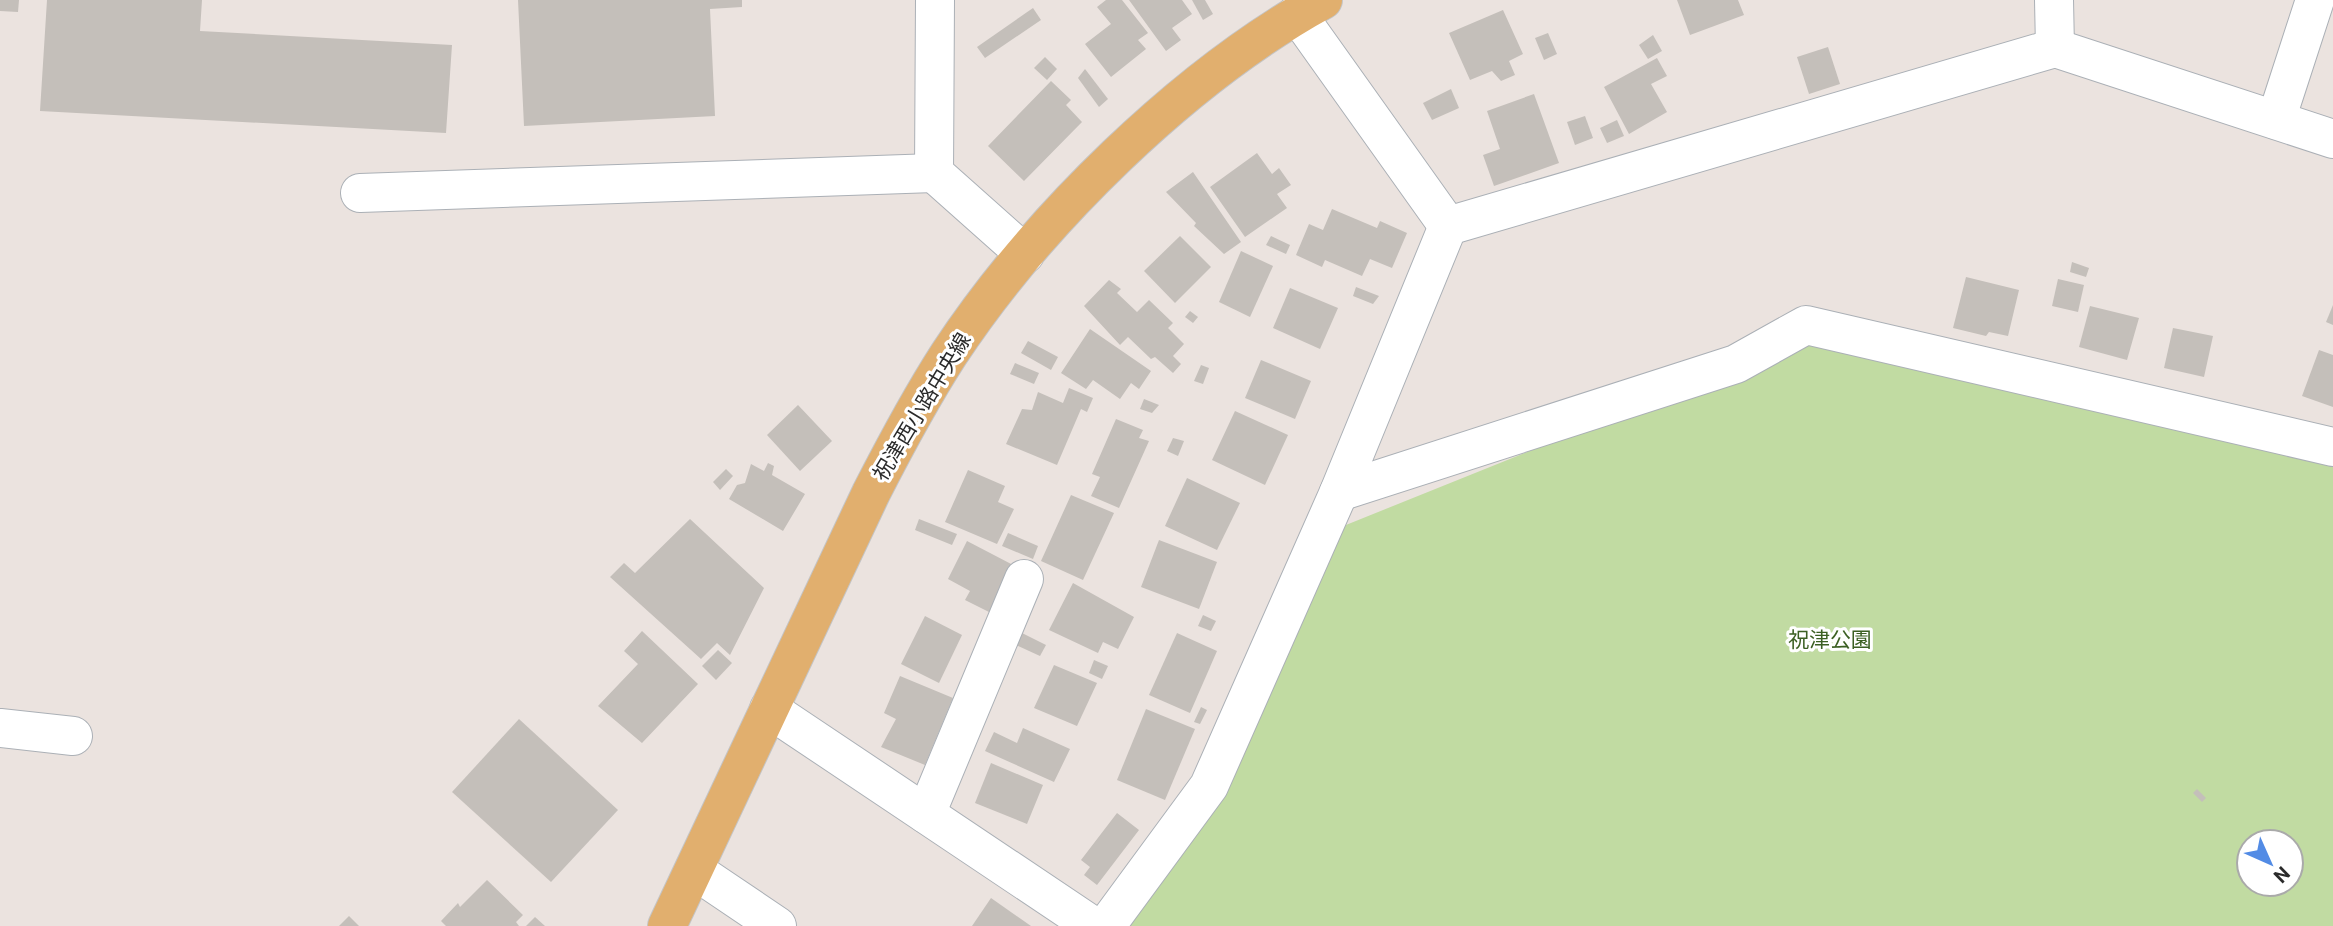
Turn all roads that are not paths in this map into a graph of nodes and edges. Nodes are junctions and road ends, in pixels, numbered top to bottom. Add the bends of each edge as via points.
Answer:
1 (935, 0) edge
2 (2054, 0) edge
3 (2315, 0) edge
4 (1310, 7) edge
5 (2055, 48) junction
6 (2276, 120) junction
7 (2333, 139) edge
8 (934, 173) junction
9 (360, 193) dead end
10 (1448, 226) junction
11 (1025, 254) junction
12 (2333, 447) edge
13 (1339, 492) junction
14 (1024, 579) dead end
15 (769, 709) junction
16 (0, 728) edge
17 (73, 736) dead end
18 (926, 814) junction
19 (694, 870) junction
20 (667, 926) edge
21 (777, 926) edge
22 (1093, 926) edge
23 (1106, 926) edge

1 - 8 street
2 - 5 street
3 - 6 street
4 - 10 street
4 - 11 main road, 祝津西小路中央線 via 1240,53 1174,106 1123,151
5 - 6 street
5 - 10 street
6 - 7 street
8 - 9 street
8 - 11 street
10 - 13 street
11 - 15 main road, 祝津西小路中央線 via 949,354 898,439
12 - 13 street via 1806,325 1736,364
13 - 23 street via 1209,786
14 - 18 street
15 - 18 street
15 - 19 main road, 祝津西小路中央線
16 - 17 street
18 - 22 street
19 - 20 main road, 祝津西小路中央線
19 - 21 street

